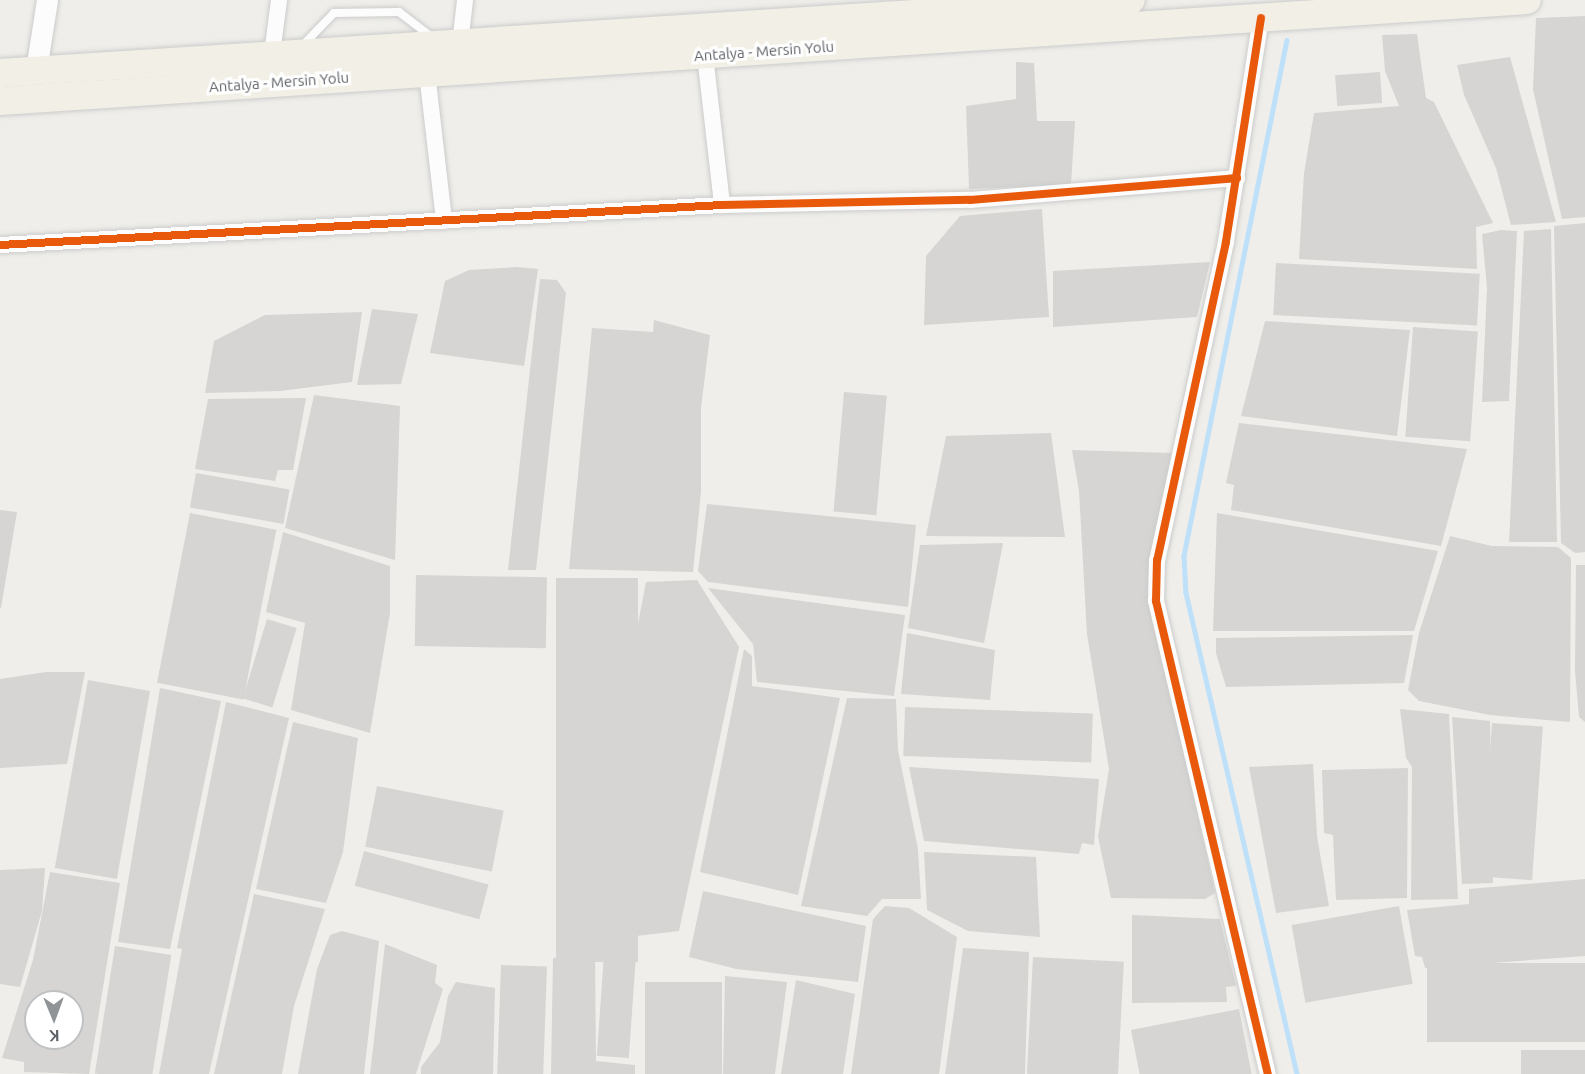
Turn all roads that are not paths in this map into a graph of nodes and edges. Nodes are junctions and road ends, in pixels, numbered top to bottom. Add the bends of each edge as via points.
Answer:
1 (47, 0) edge
2 (279, 0) edge
3 (465, 0) edge
4 (1131, 0) edge
5 (1527, 0) edge
6 (938, 6) edge
7 (1261, 18) junction
8 (452, 44) junction
9 (283, 53) junction
10 (705, 55) junction
11 (36, 70) junction
12 (0, 73) edge
13 (427, 73) junction
14 (0, 78) edge
15 (271, 83) junction
16 (0, 101) edge
17 (1237, 178) junction
18 (722, 205) junction
19 (444, 221) junction
20 (0, 245) edge
21 (1268, 1074) edge

1 - 11 street
2 - 9 street
3 - 8 street
4 - 6 highway, Antalya - Mersin Yolu
5 - 7 highway, Antalya - Mersin Yolu
6 - 8 highway, Antalya - Mersin Yolu
7 - 10 highway, Antalya - Mersin Yolu
7 - 17 street
8 - 9 highway, Antalya - Mersin Yolu
8 - 9 lane via 399,12 334,13
9 - 11 highway, Antalya - Mersin Yolu
9 - 15 highway
10 - 13 highway, Antalya - Mersin Yolu
10 - 18 street
11 - 12 highway, Antalya - Mersin Yolu
11 - 14 highway
13 - 15 highway, Antalya - Mersin Yolu
13 - 19 street
15 - 16 highway, Antalya - Mersin Yolu
17 - 18 street via 970,200
17 - 21 street via 1157,560 1156,602
18 - 19 street
19 - 20 street

